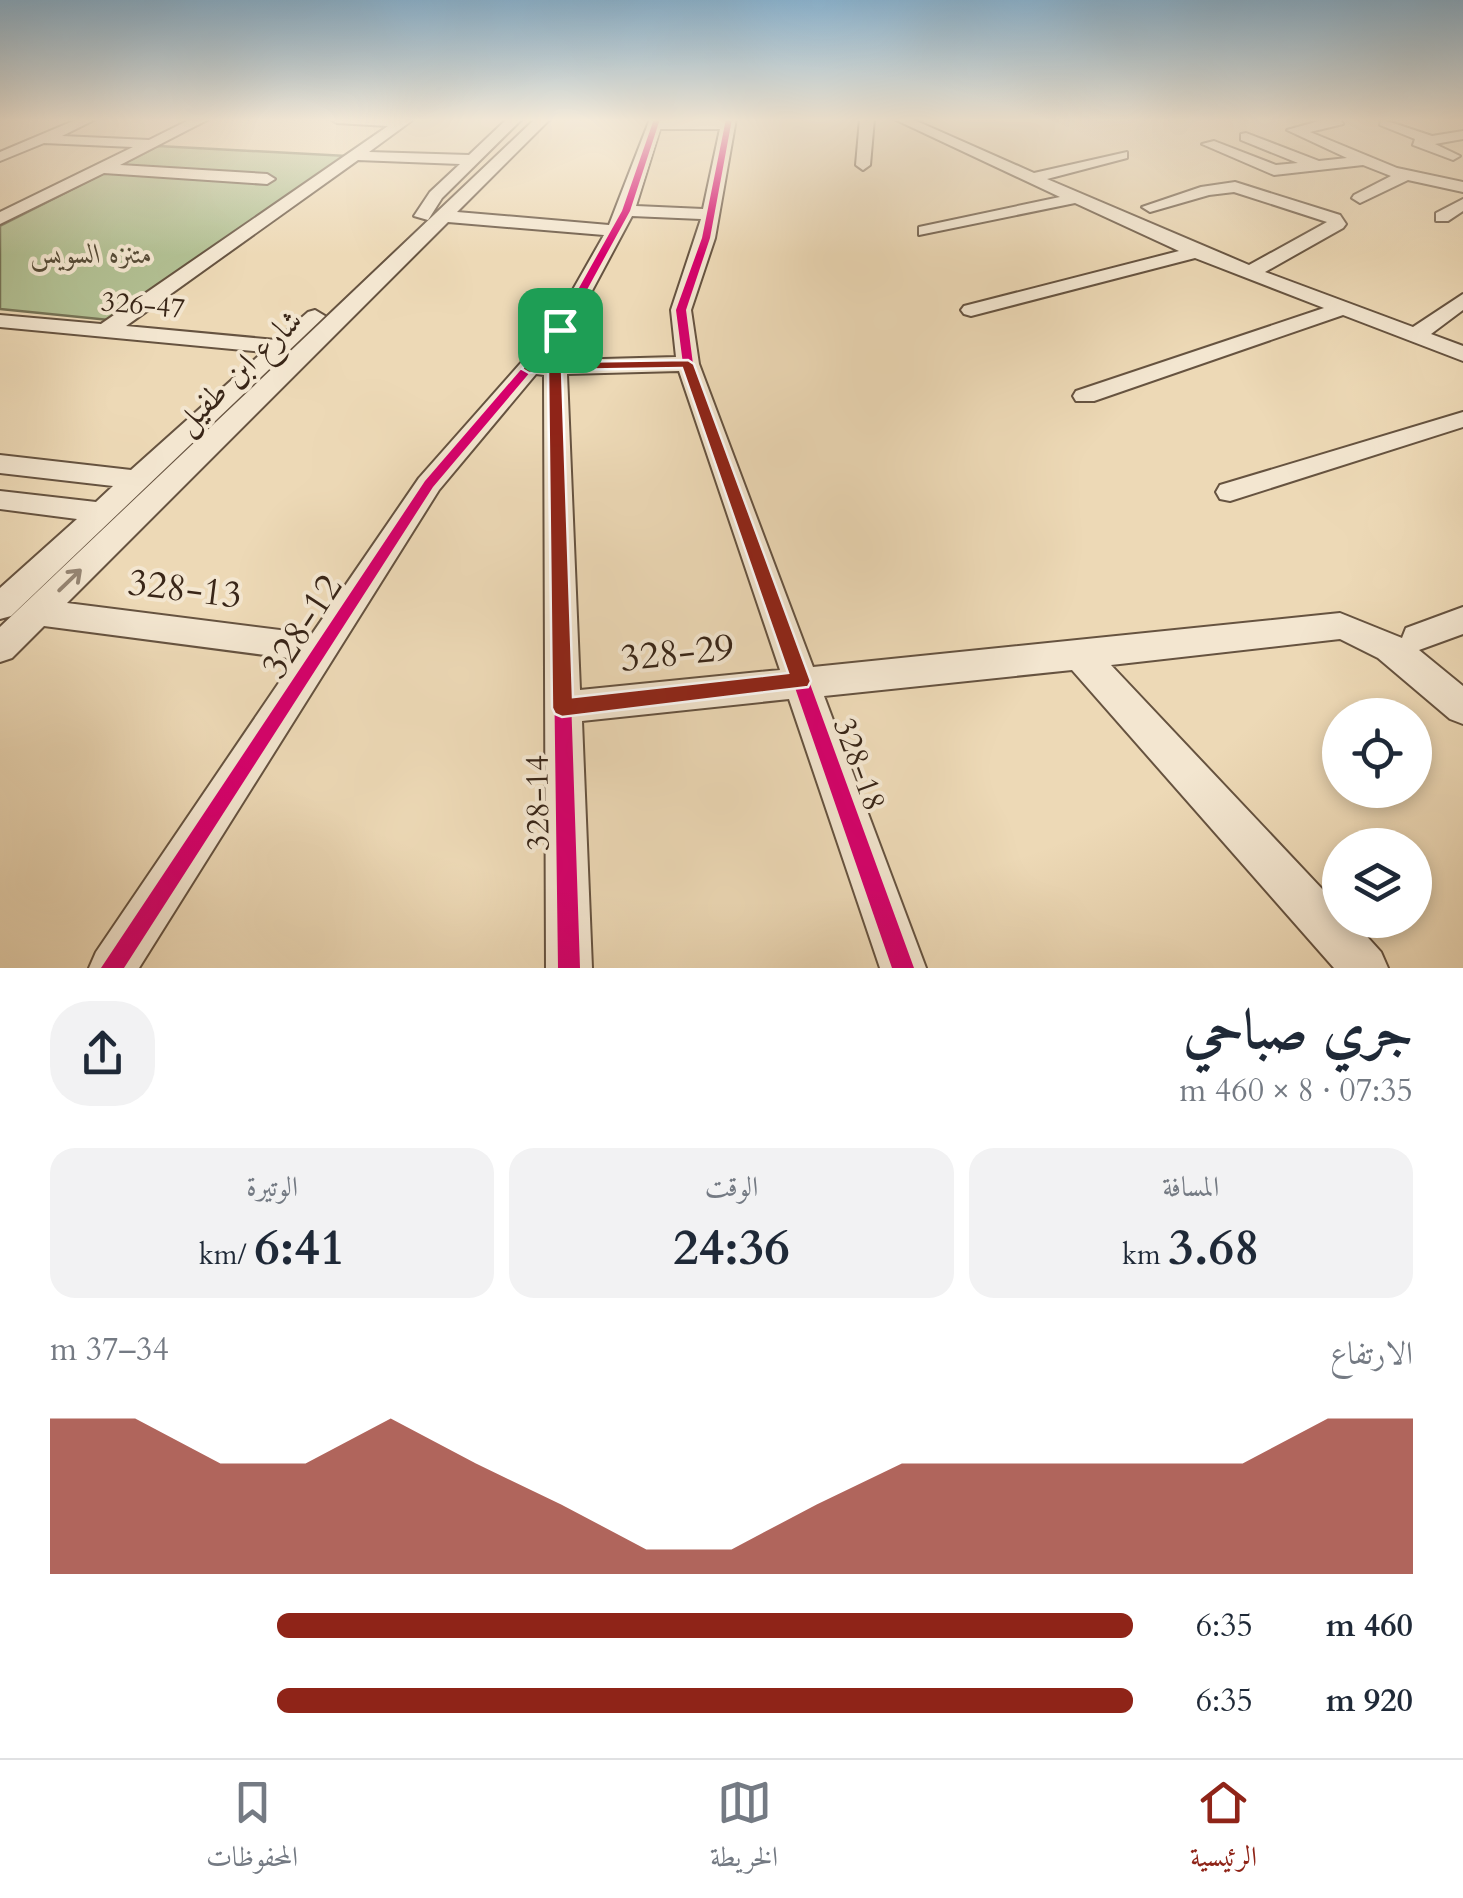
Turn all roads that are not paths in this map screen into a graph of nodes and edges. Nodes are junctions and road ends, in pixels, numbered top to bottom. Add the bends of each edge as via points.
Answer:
1 (112, 164) edge
2 (343, 164) edge
3 (468, 164) edge
4 (483, 164) edge
5 (508, 164) edge
6 (641, 164) edge
7 (719, 164) edge
8 (1004, 164) edge
9 (1087, 164) edge
10 (1259, 164) edge
11 (1315, 164) edge
12 (1339, 164) edge
13 (1373, 164) edge
14 (1407, 164) edge
15 (1322, 167) junction
16 (104, 168) junction
17 (1383, 168) junction
18 (1406, 175) junction
19 (1034, 178) junction
20 (267, 179) dead end
21 (1461, 185) edge
22 (1077, 198) junction
23 (1360, 198) dead end
24 (1463, 204) edge
25 (1150, 207) dead end
26 (712, 214) junction
27 (432, 216) junction
28 (1442, 217) dead end
29 (0, 220) edge
30 (621, 221) junction
31 (925, 231) dead end
32 (1196, 252) junction
33 (1249, 273) junction
34 (1463, 300) edge
35 (971, 310) dead end
36 (1339, 310) junction
37 (4, 324) edge
38 (105, 331) junction
39 (1414, 336) junction
40 (280, 347) junction
41 (1463, 354) edge
42 (688, 364) junction
43 (542, 368) junction
44 (1085, 396) dead end
45 (1463, 418) edge
46 (0, 464) edge
47 (100, 476) junction
48 (137, 480) junction
49 (1230, 492) dead end
50 (0, 500) edge
51 (64, 508) junction
52 (102, 512) junction
53 (0, 606) edge
54 (37, 612) junction
55 (1463, 620) edge
56 (1418, 637) dead end
57 (0, 648) edge
58 (322, 648) junction
59 (1080, 655) junction
60 (801, 681) junction
61 (562, 708) junction
62 (1463, 708) edge
63 (112, 968) edge
64 (569, 968) edge
65 (903, 968) edge
66 (1365, 968) edge

1 - 16 street
2 - 38 street
3 - 27 street
4 - 27 street, شارع ابن طفيل
5 - 27 street via 485,186
6 - 30 street
7 - 26 street, 328-18
8 - 19 street
9 - 19 street
10 - 15 street via 1274,170
11 - 15 street
12 - 15 street
13 - 17 street
14 - 17 street
16 - 20 street
16 - 29 street
17 - 18 street
18 - 21 street
18 - 23 street
19 - 22 street
22 - 31 street
22 - 32 street
24 - 28 street
25 - 33 street via 1235,187 1337,224
26 - 30 street
26 - 42 street, 328-18 via 681,310
27 - 30 street
27 - 40 street, شارع ابن طفيل
54 -> 27 street, شارع ابن طفيل
30 - 43 street, 328-12
32 - 33 street
32 - 35 street
33 - 36 street
34 - 39 street
36 - 39 street
36 - 44 street
37 - 38 street, 326-47
38 - 40 street, 326-47
39 - 41 street
40 - 48 street, شارع ابن طفيل
42 - 43 street
42 - 60 street, 328-18
43 - 58 street, 328-12 via 429,484
43 - 61 street, 328-14
45 - 49 street
46 - 47 street
47 - 48 street
47 - 51 street via 90,492
48 - 52 street, شارع ابن طفيل
50 - 51 street
51 - 52 street
52 - 53 street, شارع ابن طفيل
54 - 57 street, شارع ابن طفيل
54 - 58 street, 328-13
55 - 56 street
58 - 63 street, 328-12
59 - 60 street, 328-29
59 - 62 street, 328-29 via 1340,626 1389,647
59 - 66 street
60 - 61 street, 328-29
60 - 65 street, 328-18
61 - 64 street, 328-14

